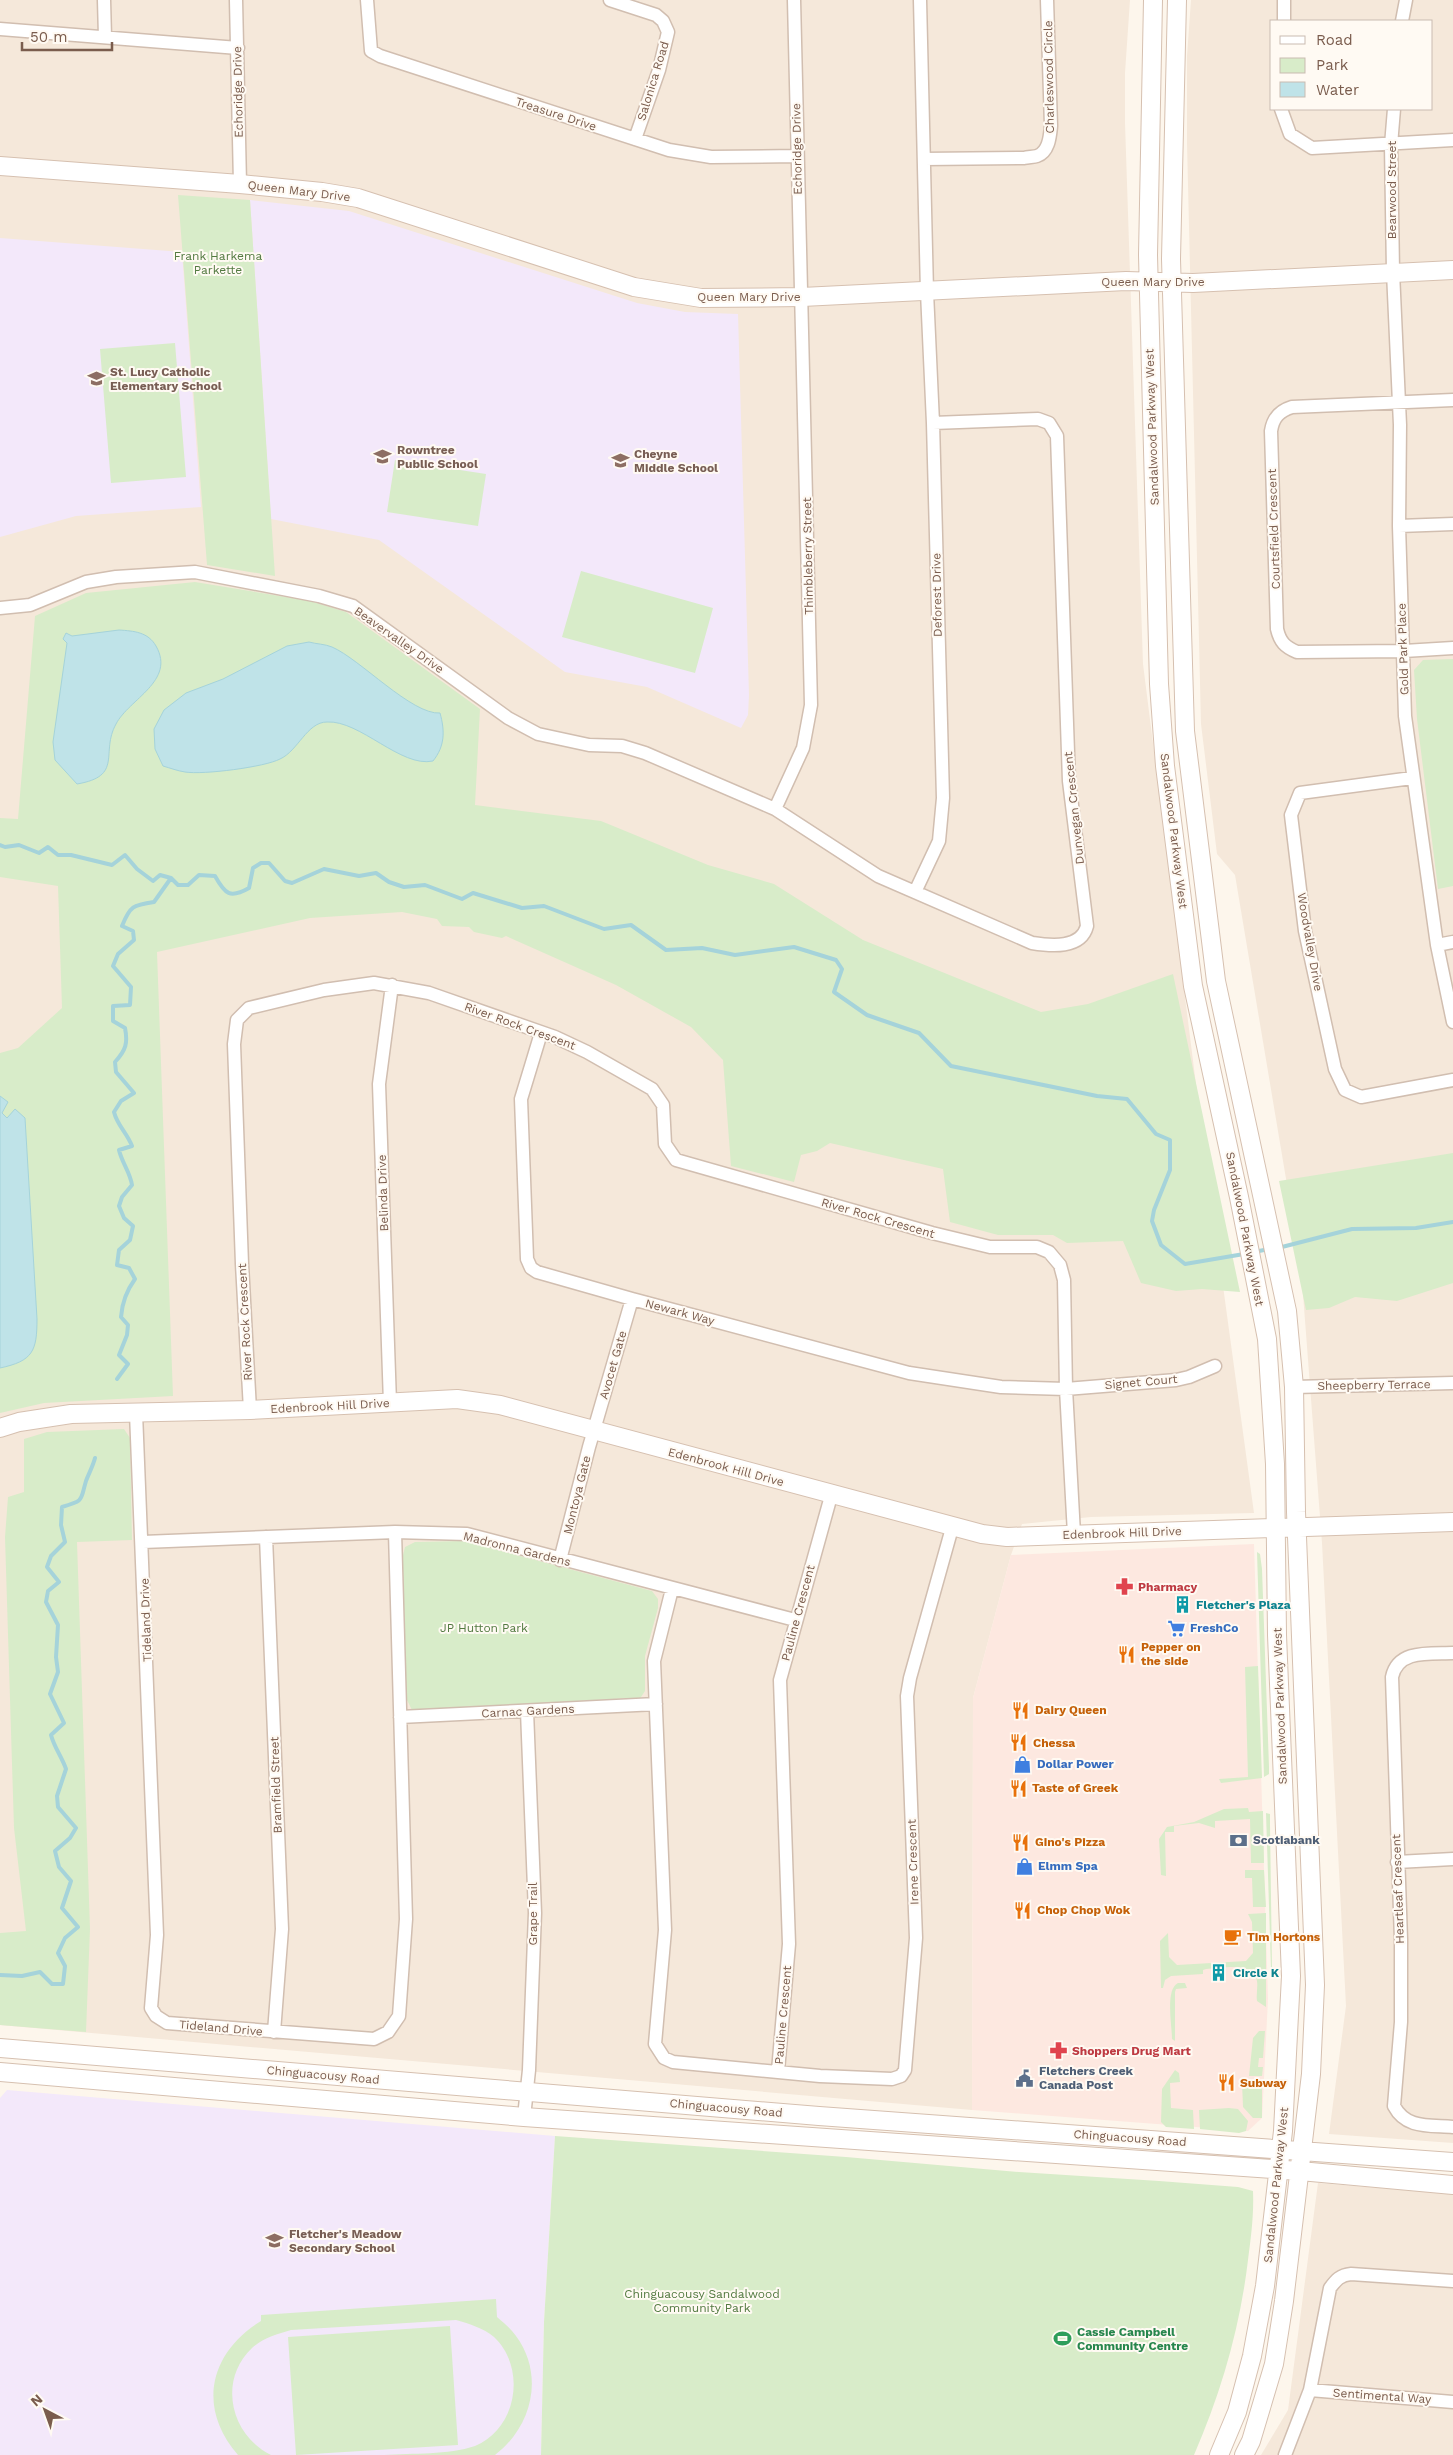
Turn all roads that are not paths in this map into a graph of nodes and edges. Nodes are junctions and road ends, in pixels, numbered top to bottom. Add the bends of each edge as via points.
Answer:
1 (104, 0) edge
2 (236, 0) edge
3 (366, 0) edge
4 (610, 0) edge
5 (794, 0) edge
6 (920, 0) edge
7 (1047, 0) edge
8 (1153, 0) edge
9 (1176, 0) edge
10 (1284, 0) edge
11 (1406, 0) edge
12 (1284, 20) edge
13 (1402, 20) edge
14 (0, 29) edge
15 (105, 37) junction
16 (238, 48) junction
17 (1281, 110) edge
18 (1394, 110) edge
19 (635, 139) junction
20 (1453, 140) edge
21 (1391, 145) junction
22 (797, 156) junction
23 (924, 159) junction
24 (0, 166) edge
25 (240, 184) junction
26 (1453, 270) edge
27 (1393, 272) junction
28 (1148, 282) junction
29 (1172, 282) junction
30 (927, 292) junction
31 (802, 297) junction
32 (1453, 400) edge
33 (1398, 402) junction
34 (933, 423) junction
35 (1453, 524) edge
36 (1399, 526) junction
37 (0, 608) edge
38 (1453, 648) edge
39 (1404, 651) junction
40 (1412, 778) junction
41 (775, 809) junction
42 (915, 892) junction
43 (1453, 942) edge
44 (1437, 945) junction
45 (392, 985) junction
46 (1453, 1022) edge
47 (541, 1033) junction
48 (1453, 1080) edge
49 (632, 1299) junction
50 (1215, 1366) dead end
51 (1453, 1383) edge
52 (1294, 1387) junction
53 (1066, 1388) junction
54 (390, 1403) junction
55 (250, 1410) junction
56 (136, 1413) junction
57 (0, 1428) edge
58 (593, 1430) junction
59 (831, 1496) junction
60 (1453, 1522) edge
61 (1297, 1527) junction
62 (952, 1528) junction
63 (1276, 1528) junction
64 (394, 1532) junction
65 (1074, 1534) junction
66 (266, 1537) junction
67 (143, 1542) junction
68 (560, 1560) junction
69 (672, 1589) junction
70 (795, 1620) junction
71 (1453, 1653) edge
72 (656, 1704) junction
73 (527, 1711) junction
74 (400, 1717) junction
75 (1453, 1859) edge
76 (1397, 1862) junction
77 (274, 2032) junction
78 (0, 2048) edge
79 (778, 2071) junction
80 (0, 2072) edge
81 (527, 2092) junction
82 (524, 2117) junction
83 (1453, 2127) edge
84 (1281, 2148) junction
85 (1303, 2150) junction
86 (1453, 2162) edge
87 (1279, 2170) junction
88 (1300, 2171) junction
89 (1453, 2184) edge
90 (1453, 2281) edge
91 (1310, 2390) junction
92 (1453, 2402) edge
93 (1219, 2455) edge
94 (1244, 2455) edge
95 (1285, 2455) edge

1 - 15 street
2 - 16 street, Echoridge Drive
3 - 19 street, Treasure Drive via 371,50 380,56
4 - 19 street, Salonica Road via 656,15 668,32 659,70
5 - 22 street, Echoridge Drive
6 - 23 street
7 - 23 street, Charleswood Circle via 1051,126 1044,151 1024,158
8 - 28 main road, Sandalwood Parkway West
9 - 29 main road, Sandalwood Parkway West
10 - 12 street
11 - 13 street
14 - 15 street
15 - 16 street
16 - 25 street, Echoridge Drive
17 - 21 street via 1290,134 1312,148
18 - 21 street, Bearwood Street
19 - 22 street, Treasure Drive via 669,150 711,157
20 - 21 street
21 - 27 street, Bearwood Street
22 - 31 street, Echoridge Drive
23 - 30 street
24 - 25 main road, Queen Mary Drive
25 - 31 main road, Queen Mary Drive via 358,198 651,291 718,299
26 - 27 main road, Queen Mary Drive
27 - 29 main road, Queen Mary Drive
27 - 33 street, Gold Park Place
28 - 29 main road, Queen Mary Drive
28 - 30 main road, Queen Mary Drive via 1087,282
28 - 63 main road, Sandalwood Parkway West via 1159,684 1165,766 1193,986 1267,1339
29 - 52 main road, Sandalwood Parkway West via 1185,731 1216,981 1283,1286
30 - 31 main road, Queen Mary Drive
30 - 34 street, Deforest Drive
31 - 41 street, Thimbleberry Street via 811,705 803,748
32 - 33 street
33 - 36 street, Gold Park Place
33 - 39 street, Courtsfield Crescent via 1292,407 1282,410 1273,420 1271,431 1277,629 1280,640 1298,652
34 - 42 street, Deforest Drive via 943,798 939,840
34 - 42 street, Dunvegan Crescent via 1038,419 1049,423 1057,436 1069,782 1087,926 1085,934 1078,940 1052,946 1032,943
35 - 36 street
36 - 39 street, Gold Park Place
37 - 41 street, Beavervalley Drive via 30,605 86,582 196,572 320,596 353,606 508,718 538,734 589,744 622,746
38 - 39 street
39 - 40 street, Gold Park Place via 1405,716
40 - 44 street, Gold Park Place
40 - 48 street, Woodvalley Drive via 1300,793 1291,815 1305,931 1335,1069 1345,1090 1361,1097
41 - 42 street, Dunvegan Crescent via 878,876
43 - 44 street
44 - 46 street, Gold Park Place
45 - 47 street, River Rock Crescent via 429,993
45 - 54 street, Belinda Drive via 379,1084
45 - 55 street, River Rock Crescent via 374,983 324,990 249,1008 237,1020 235,1074
47 - 49 street, Newark Way via 521,1099 527,1260 537,1272
47 - 53 street, River Rock Crescent via 587,1052 652,1088 663,1105 664,1144 676,1160 932,1233 990,1247 1037,1246 1049,1252 1060,1264 1064,1280
49 - 53 street, Newark Way via 909,1373 1001,1387
49 - 58 street, Avocet Gate
50 - 53 street, Signet Court via 1182,1378
51 - 52 street, Sheepberry Terrace
52 - 61 main road, Sandalwood Parkway West
53 - 65 street, River Rock Crescent
54 - 55 main road, Edenbrook Hill Drive
54 - 58 main road, Edenbrook Hill Drive via 457,1399 500,1405
55 - 56 main road, Edenbrook Hill Drive
56 - 57 main road, Edenbrook Hill Drive via 71,1414
56 - 67 street, Tideland Drive
58 - 59 main road, Edenbrook Hill Drive
58 - 68 street, Montoya Gate
59 - 62 main road, Edenbrook Hill Drive
59 - 70 street, Pauline Crescent
60 - 61 main road, Edenbrook Hill Drive
61 - 63 main road, Edenbrook Hill Drive
61 - 85 main road, Sandalwood Parkway West via 1315,1985
62 - 65 main road, Edenbrook Hill Drive via 1007,1537
62 - 79 street, Irene Crescent via 907,1696 916,1938 905,2070 901,2076 892,2079
63 - 65 main road, Edenbrook Hill Drive
63 - 84 main road, Sandalwood Parkway West via 1277,1635 1291,1976
64 - 66 street, Madronna Gardens
64 - 68 street, Madronna Gardens via 467,1534
64 - 74 street, Tideland Drive
66 - 67 street, Madronna Gardens
66 - 77 street, Bramfield Street via 282,1929
67 - 77 street, Tideland Drive via 157,1935 151,2008 167,2023
68 - 69 street, Madronna Gardens
69 - 70 street, Madronna Gardens
69 - 72 street, Pauline Crescent via 654,1661
70 - 79 street, Pauline Crescent via 780,1680 790,1944
71 - 76 street, Heartleaf Crescent via 1414,1655 1398,1663 1394,1669
72 - 73 street, Carnac Gardens
72 - 79 street, Pauline Crescent via 665,1930 655,2044 664,2058 673,2062
73 - 74 street, Carnac Gardens
73 - 81 street, Grape Trail via 534,1913
74 - 77 street, Tideland Drive via 406,1919 399,2016 388,2032 374,2039
75 - 76 street
76 - 83 street, Heartleaf Crescent via 1401,2022 1394,2106 1400,2118 1415,2124
78 - 81 main road, Chinguacousy Road
80 - 82 main road, Chinguacousy Road
81 - 82 street, Grape Trail
81 - 84 main road, Chinguacousy Road
82 - 87 main road, Chinguacousy Road
84 - 85 main road, Chinguacousy Road
84 - 87 main road, Sandalwood Parkway West
85 - 86 main road, Chinguacousy Road
85 - 88 main road, Sandalwood Parkway West
87 - 88 main road, Chinguacousy Road
87 - 93 main road, Sandalwood Parkway West via 1252,2356 1237,2412
88 - 89 main road, Chinguacousy Road
88 - 94 main road, Sandalwood Parkway West via 1274,2364
90 - 91 street via 1343,2274 1330,2288
91 - 92 street, Sentimental Way
91 - 95 street

